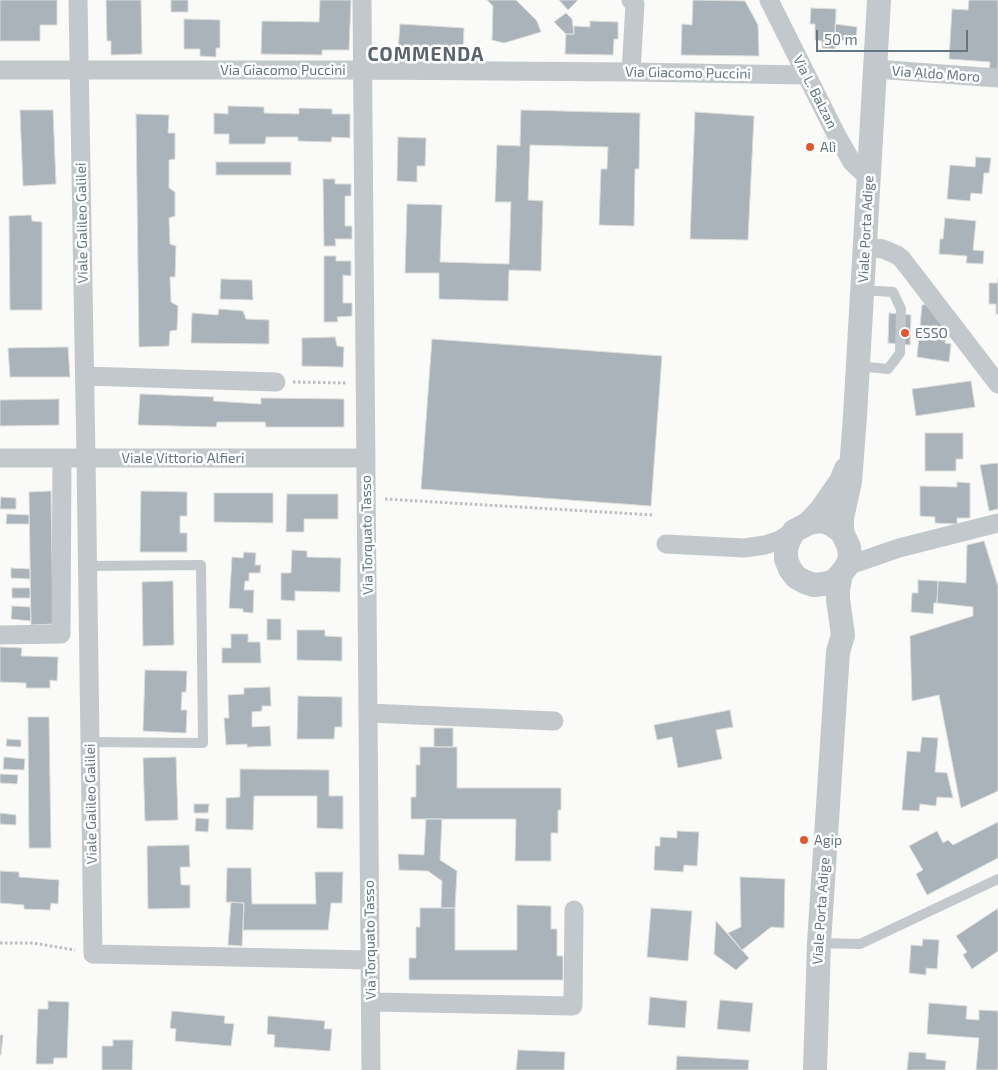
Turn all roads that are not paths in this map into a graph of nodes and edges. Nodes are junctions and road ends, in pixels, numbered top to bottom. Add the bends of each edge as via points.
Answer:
1 (78, 0) edge
2 (362, 0) edge
3 (631, 0) edge
4 (769, 0) edge
5 (879, 0) edge
6 (875, 69) junction
7 (0, 70) edge
8 (79, 70) junction
9 (362, 70) junction
10 (631, 72) junction
11 (805, 75) junction
12 (998, 78) edge
13 (869, 178) junction
14 (865, 247) junction
15 (862, 290) junction
16 (857, 366) junction
17 (85, 376) junction
18 (276, 382) road end
19 (998, 384) edge
20 (0, 458) edge
21 (62, 458) junction
22 (86, 458) junction
23 (366, 458) junction
24 (851, 459) junction
25 (998, 523) edge
26 (802, 527) junction
27 (844, 535) junction
28 (666, 544) dead end
29 (744, 548) junction
30 (882, 553) junction
31 (88, 566) junction
32 (844, 570) junction
33 (797, 575) junction
34 (0, 635) edge
35 (838, 652) junction
36 (368, 713) junction
37 (554, 721) dead end
38 (90, 742) junction
39 (998, 879) edge
40 (574, 910) dead end
41 (819, 943) junction
42 (370, 960) junction
43 (371, 1002) junction
44 (814, 1063) edge
45 (371, 1070) edge

1 - 8 street, Viale Galileo Galilei
2 - 9 street, Via Torquato Tasso
3 - 10 street via 635,4
4 - 11 street, Via L. Balzan
5 - 6 street, Viale Porta Adige
6 - 12 street, Via Aldo Moro
6 - 13 street, Viale Porta Adige
7 - 8 street, Via Giacomo Puccini
8 - 9 street, Via Giacomo Puccini
8 - 17 street, Viale Galileo Galilei
9 - 10 street, Via Giacomo Puccini
9 - 23 street, Via Torquato Tasso
10 - 11 street, Via Giacomo Puccini
11 - 13 street, Via L. Balzan via 852,162
13 - 14 street, Viale Porta Adige
14 - 15 street, Viale Porta Adige
14 - 19 street via 897,254 902,259
15 - 16 street, Viale Porta Adige
15 - 16 lane via 893,292 901,309 900,353 888,369
16 - 24 street, Viale Porta Adige
17 - 18 street
17 - 22 street, Viale Galileo Galilei
20 - 21 street, Viale Vittorio Alfieri
21 - 22 street, Viale Vittorio Alfieri
21 - 34 street via 61,634
22 - 23 street, Viale Vittorio Alfieri
22 - 31 street, Viale Galileo Galilei
23 - 36 street, Via Torquato Tasso
24 - 26 street, Viale Porta Adige via 821,510
24 - 27 street, Viale Porta Adige via 842,518
25 - 30 street
26 - 27 street via 822,521
26 - 29 street via 780,540
26 - 33 street, Viale Porta Adige via 789,540 786,549 786,559
27 - 30 street via 860,548
27 - 32 street, Viale Porta Adige via 850,557
28 - 29 street
29 - 33 street via 777,559
30 - 32 street
31 - 38 street, Viale Galileo Galilei
31 - 38 lane via 201,565 203,743
32 - 33 street via 824,584 814,585
32 - 35 street, Viale Porta Adige via 838,590 843,635
33 - 35 street, Viale Porta Adige via 815,594 825,612
35 - 41 street, Viale Porta Adige
36 - 37 street
36 - 42 street, Via Torquato Tasso
38 - 42 street, Viale Galileo Galilei via 93,954
39 - 41 lane via 860,944
40 - 43 street via 572,1006
41 - 44 street, Viale Porta Adige
42 - 43 street, Via Torquato Tasso
43 - 45 street, Via Torquato Tasso

